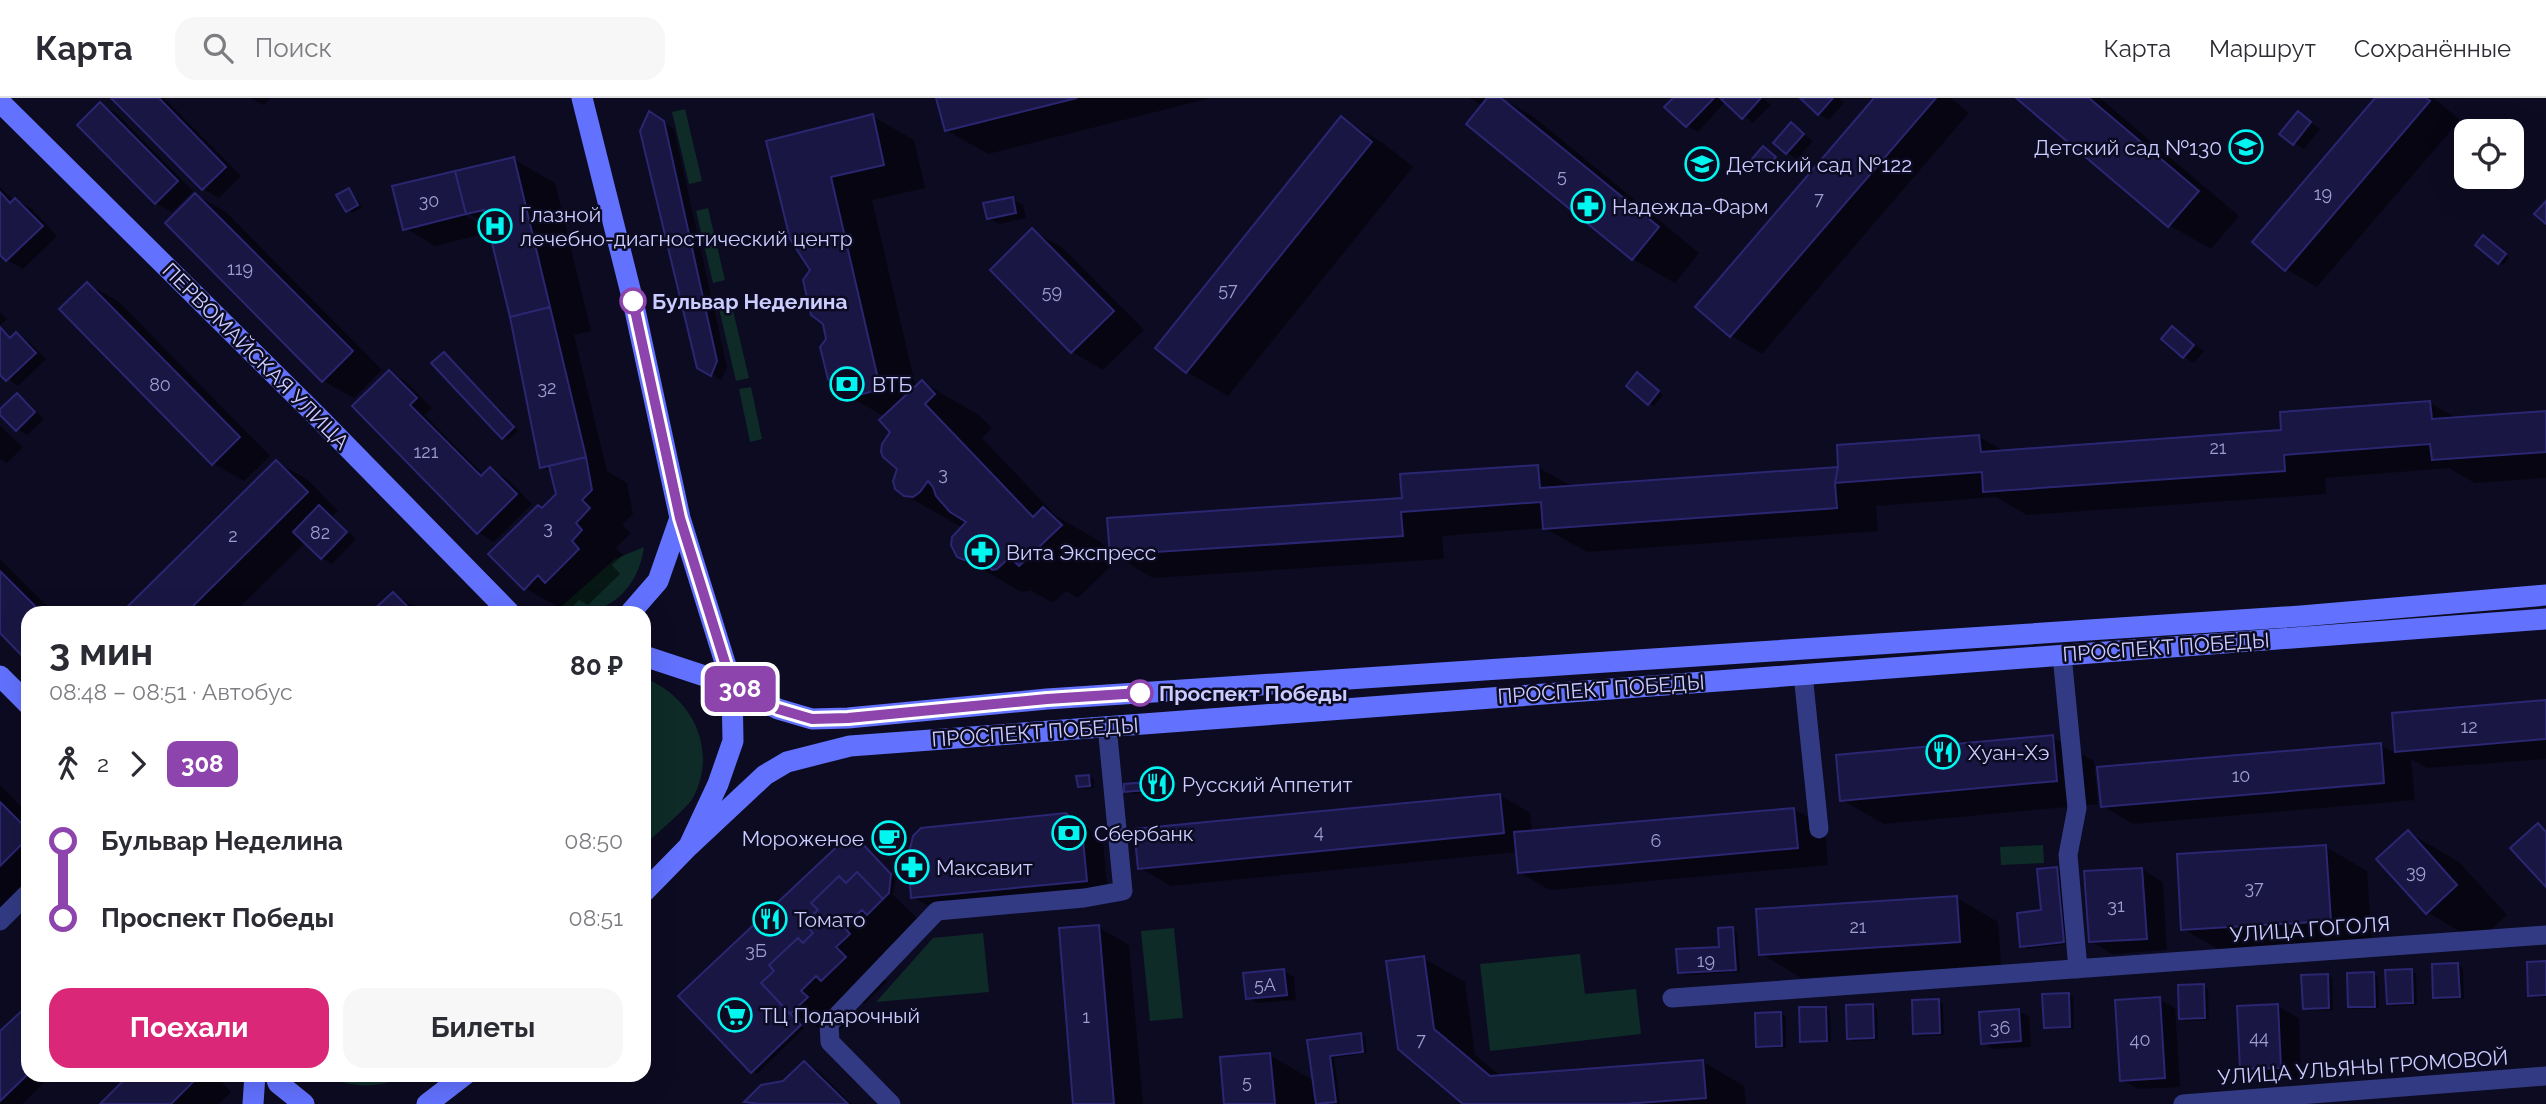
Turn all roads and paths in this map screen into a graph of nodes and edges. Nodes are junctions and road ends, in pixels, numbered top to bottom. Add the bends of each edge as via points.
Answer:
1 (582, 98) edge
2 (0, 102) edge
3 (680, 518) junction
4 (2546, 595) edge
5 (503, 606) edge
6 (636, 606) edge
7 (2546, 619) edge
8 (2062, 655) junction
9 (651, 658) edge
10 (1803, 674) junction
11 (0, 676) edge
12 (732, 685) junction
13 (21, 697) edge
14 (1107, 726) junction
15 (1819, 829) dead end
16 (689, 846) junction
17 (651, 885) edge
18 (21, 900) edge
19 (0, 921) edge
20 (2546, 935) edge
21 (2078, 969) junction
22 (1672, 998) dead end
23 (2546, 1076) edge
24 (254, 1082) edge
25 (278, 1082) edge
26 (456, 1082) edge
27 (2398, 1096) edge
28 (253, 1104) edge
29 (304, 1104) edge
30 (427, 1104) edge
31 (891, 1104) edge
32 (2183, 1104) edge

1 - 3 main road via 633,301
2 - 5 main road, ПЕРВОМАЙСКАЯ УЛИЦА
3 - 6 main road via 658,581
3 - 12 main road
4 - 12 main road, ПРОСПЕКТ ПОБЕДЫ via 2301,616 1047,699 848,718 812,719 778,709
7 - 8 main road, ПРОСПЕКТ ПОБЕДЫ
8 - 10 main road, ПРОСПЕКТ ПОБЕДЫ
8 - 21 street via 2077,808 2068,855
9 - 12 main road, ПРОСПЕКТ ПОБЕДЫ
10 - 14 main road, ПРОСПЕКТ ПОБЕДЫ
10 - 15 street
11 - 13 main road
12 - 16 main road via 733,741
14 - 16 main road, ПРОСПЕКТ ПОБЕДЫ via 850,746 808,755 765,775
14 - 31 street via 1123,891 937,911 829,1024 831,1042
16 - 17 main road, ПРОСПЕКТ ПОБЕДЫ
18 - 19 street
20 - 21 street, УЛИЦА ГОГОЛЯ
21 - 22 street, УЛИЦА ГОГОЛЯ
23 - 27 street, УЛИЦА УЛЬЯНЫ ГРОМОВОЙ
24 - 28 main road
25 - 29 main road
26 - 30 main road
27 - 32 street, УЛИЦА УЛЬЯНЫ ГРОМОВОЙ

